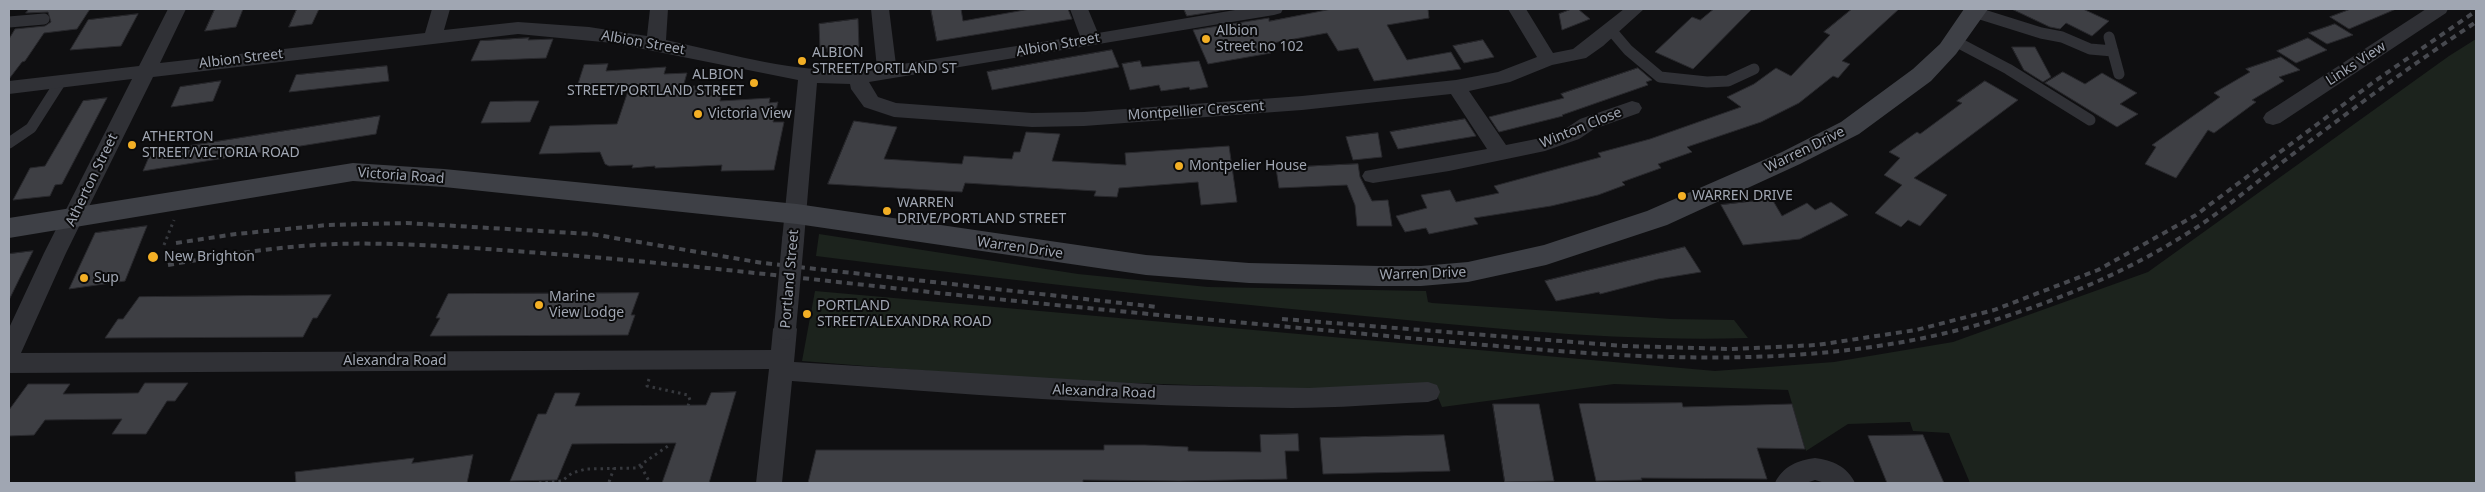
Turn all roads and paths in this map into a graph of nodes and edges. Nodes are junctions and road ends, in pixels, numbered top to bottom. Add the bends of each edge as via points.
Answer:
1 (177, 9) edge
2 (440, 9) edge
3 (659, 9) edge
4 (880, 9) edge
5 (1080, 9) edge
6 (1274, 9) edge
7 (1517, 9) edge
8 (1635, 9) edge
9 (2439, 9) edge
10 (1975, 10) edge
11 (1221, 13) edge
12 (44, 19) dead end
13 (9, 22) edge
14 (1611, 30) junction
15 (433, 37) junction
16 (2109, 37) dead end
17 (1091, 40) junction
18 (1954, 41) junction
19 (656, 45) junction
20 (2113, 51) junction
21 (1548, 60) junction
22 (1754, 69) dead end
23 (146, 70) junction
24 (887, 72) junction
25 (2120, 74) dead end
26 (808, 76) junction
27 (858, 76) junction
28 (61, 81) junction
29 (9, 87) edge
30 (1456, 87) junction
31 (1632, 108) dead end
32 (2273, 118) dead end
33 (2090, 120) dead end
34 (9, 143) edge
35 (1500, 153) junction
36 (1373, 176) dead end
37 (177, 213) dead end
38 (73, 218) junction
39 (795, 227) junction
40 (9, 228) edge
41 (164, 245) dead end
42 (9, 353) edge
43 (9, 364) edge
44 (782, 365) junction
45 (650, 378) dead end
46 (1428, 392) dead end
47 (688, 406) dead end
48 (668, 446) dead end
49 (641, 466) junction
50 (614, 468) junction
51 (609, 482) edge
52 (539, 483) edge
53 (650, 483) edge
54 (769, 483) edge
55 (1788, 483) edge
56 (1842, 483) edge

1 - 23 street, Atherton Street
2 - 15 street
3 - 19 street
4 - 24 street
5 - 17 street
6 - 11 street, Albion Street
7 - 21 street
8 - 14 street, Montpellier Crescent
9 - 32 street, Links View
10 - 18 street, Warren Drive
10 - 20 lane via 2090,49
11 - 17 street, Albion Street
12 - 13 lane
14 - 21 street, Montpellier Crescent via 1579,54
14 - 22 lane via 1628,50 1660,77 1728,81
15 - 19 street, Albion Street via 542,28
15 - 23 street, Albion Street
16 - 20 lane
17 - 24 street, Albion Street
18 - 33 lane via 2008,69
18 - 39 street, Warren Drive via 1922,75 1883,106 1850,128 1791,158 1657,218 1546,255 1468,272 1421,276 1249,273
19 - 26 street, Albion Street
20 - 25 lane
21 - 30 street, Montpellier Crescent via 1503,77
23 - 28 street, Albion Street
23 - 38 street, Atherton Street
24 - 27 street, Albion Street
26 - 27 street, Albion Street
26 - 39 street, Portland Street
27 - 30 street, Montpellier Crescent via 861,88 871,102 894,110 1032,120 1208,111
28 - 29 street, Albion Street
28 - 34 lane via 31,128
30 - 35 street
31 - 35 street, Winton Close via 1545,144
35 - 36 street, Winton Close
37 - 41 path
38 - 39 street, Victoria Road via 353,172 444,178
38 - 40 street, Victoria Road
38 - 42 street, Atherton Street
39 - 44 street, Portland Street, bridge
43 - 44 street, Alexandra Road
44 - 46 street, Alexandra Road via 1030,389 1293,398
44 - 54 street, Portland Street
45 - 47 path via 647,386 685,393 690,397
48 - 49 path
49 - 50 path
49 - 53 path
50 - 51 path
50 - 52 path via 579,471 562,481
55 - 56 street via 1797,473 1814,468 1829,471

